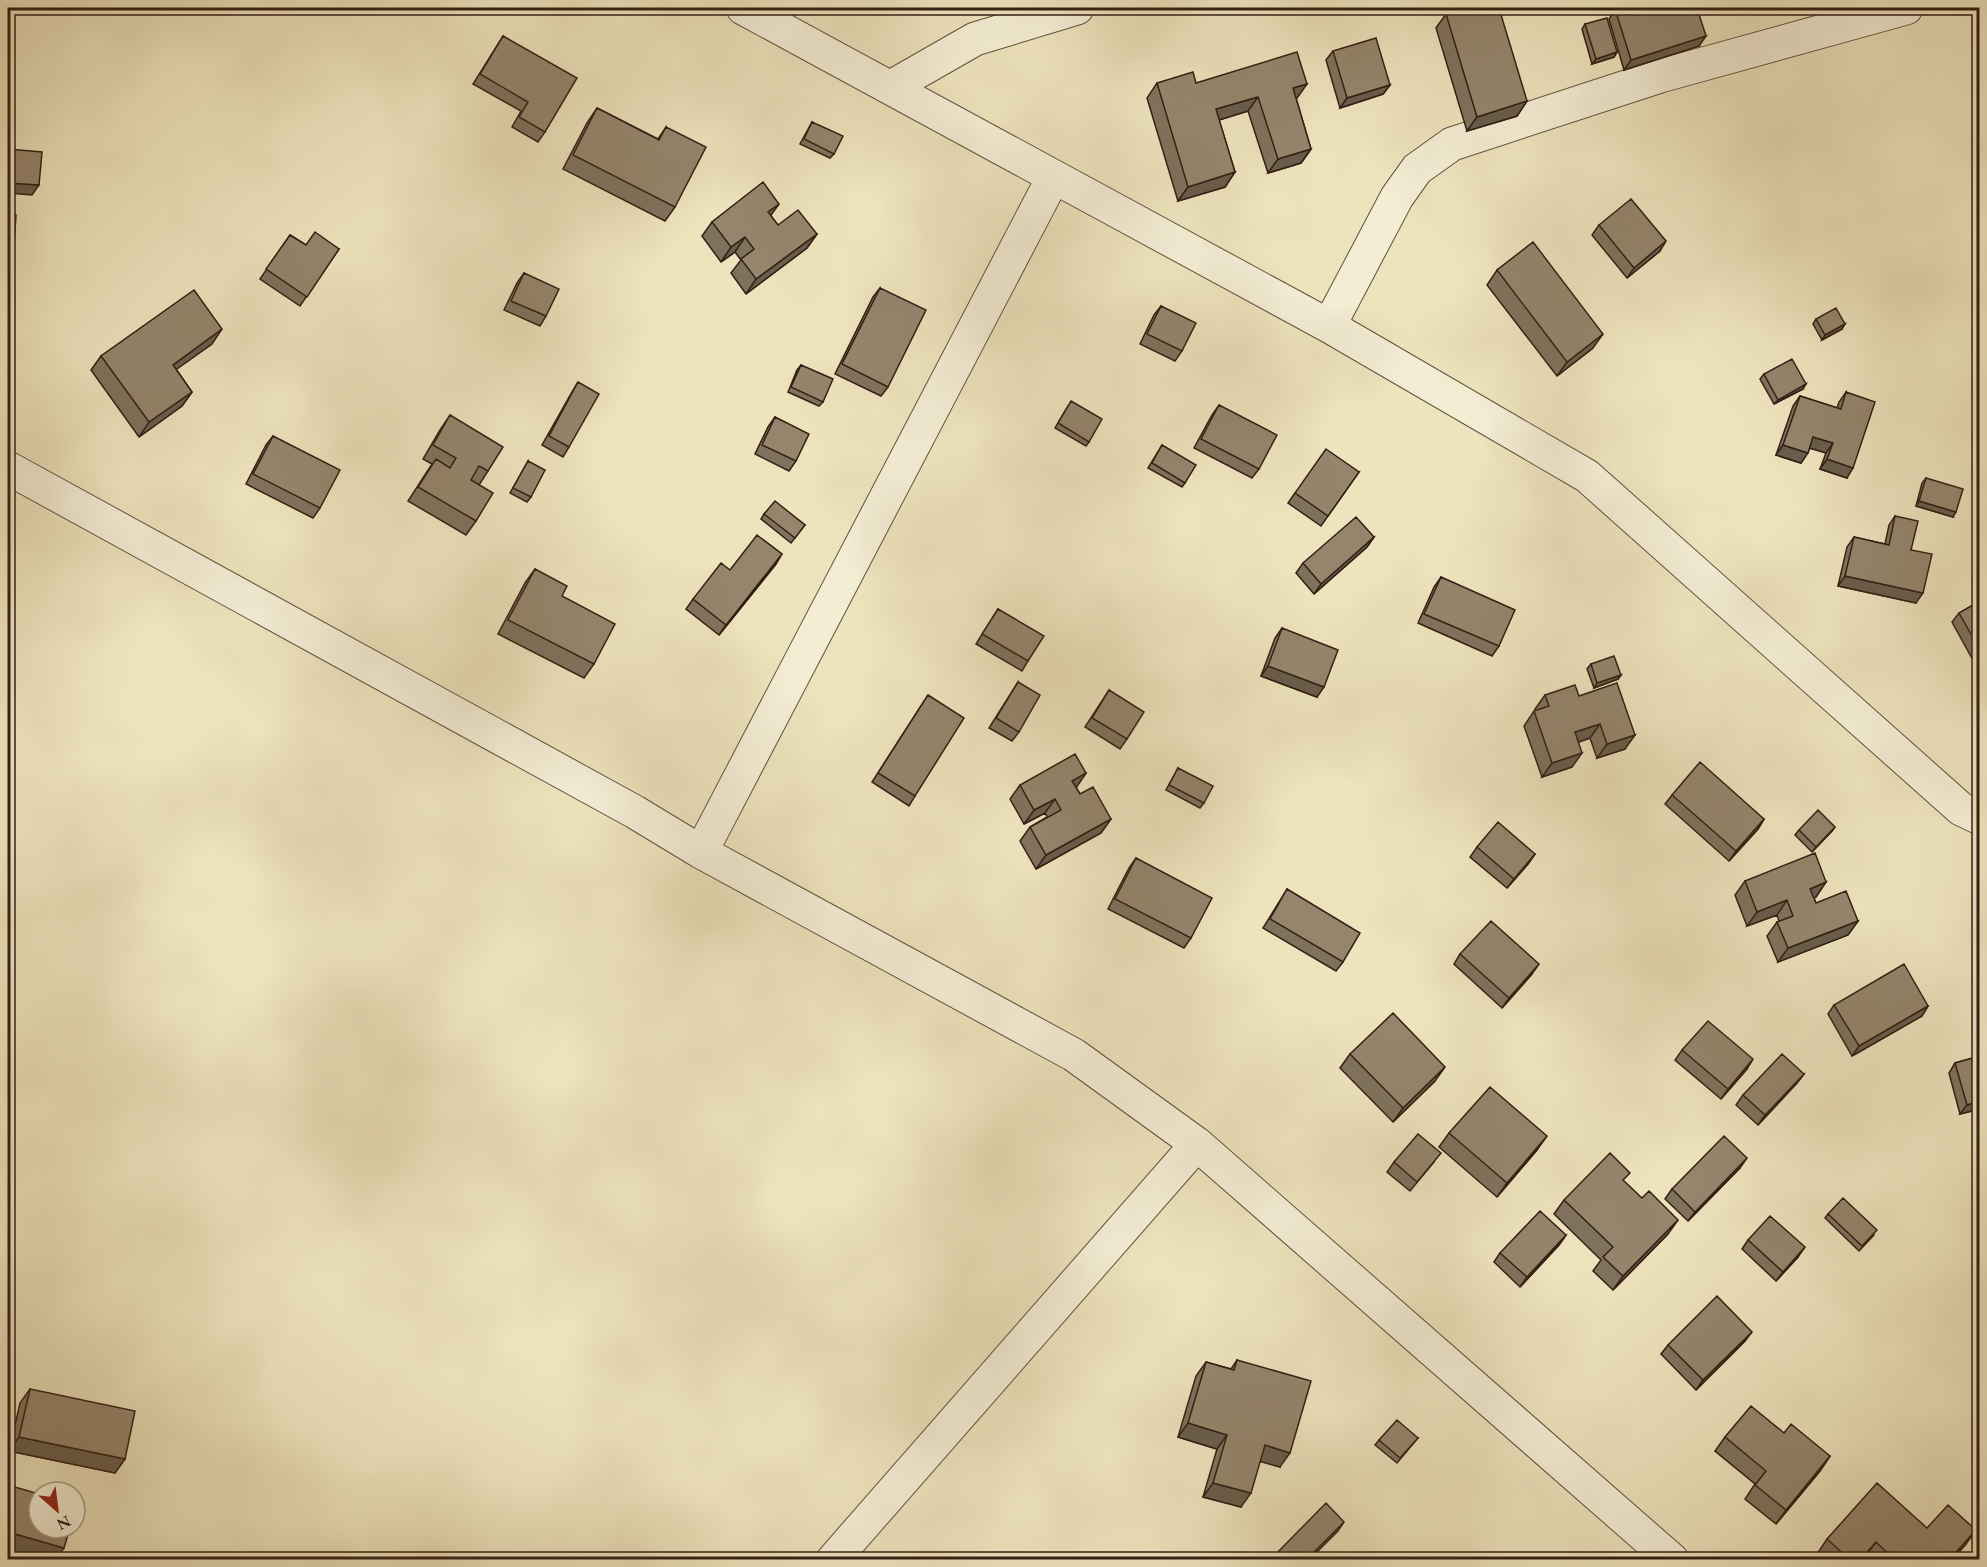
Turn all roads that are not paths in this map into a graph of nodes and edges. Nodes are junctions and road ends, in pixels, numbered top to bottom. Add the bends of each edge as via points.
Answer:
1 (743, 8) edge
2 (1077, 8) edge
3 (1906, 8) edge
4 (891, 87) junction
5 (1053, 178) junction
6 (1329, 326) junction
7 (8, 468) edge
8 (1980, 818) edge
9 (701, 852) junction
10 (1197, 1144) junction
11 (834, 1560) edge
12 (1672, 1560) edge

1 - 4 street
2 - 4 street via 975,39
3 - 6 street via 1660,76 1452,144 1417,169 1397,197
4 - 5 street
5 - 6 street
5 - 9 street
6 - 8 street via 1587,476 1961,809
7 - 9 street
9 - 10 street via 1074,1055
10 - 11 street
10 - 12 street

